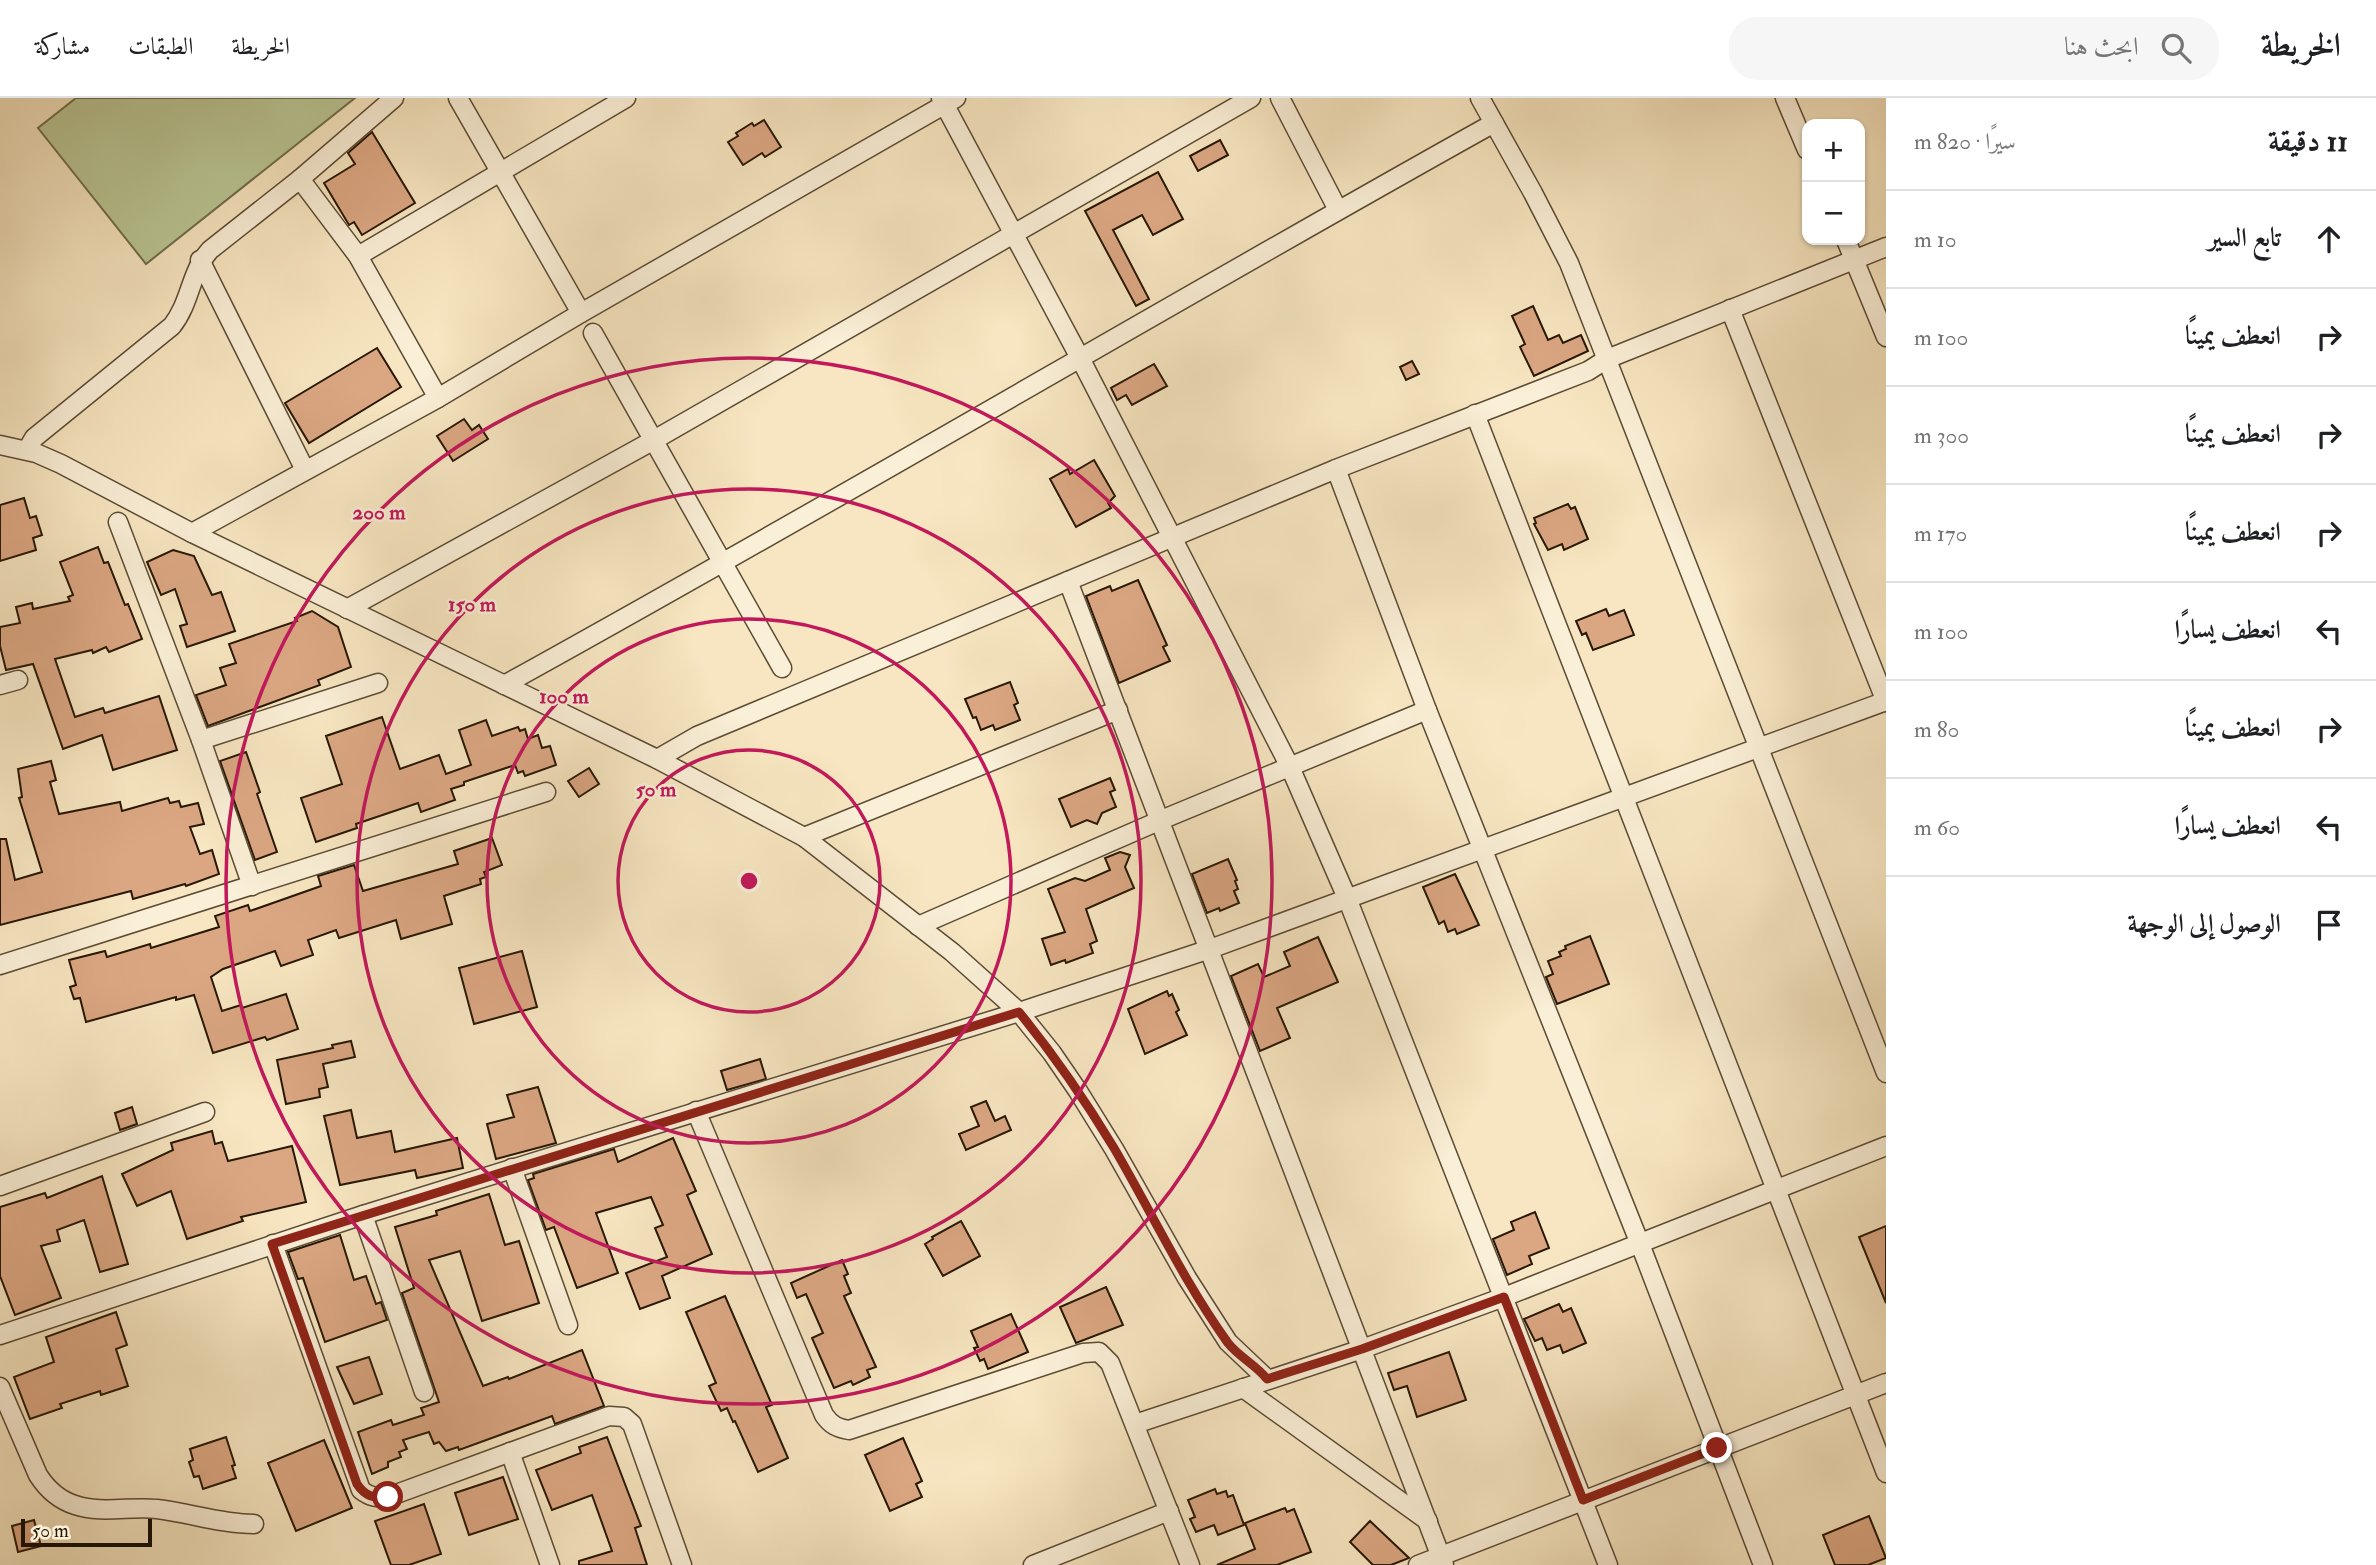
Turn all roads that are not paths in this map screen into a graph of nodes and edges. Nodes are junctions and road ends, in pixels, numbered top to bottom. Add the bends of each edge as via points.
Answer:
1 (394, 98) edge
2 (458, 98) edge
3 (626, 98) edge
4 (1251, 98) edge
5 (1280, 98) edge
6 (1480, 98) edge
7 (1785, 98) edge
8 (947, 100) edge
9 (1494, 123) junction
10 (1802, 137) edge
11 (499, 172) junction
12 (300, 178) junction
13 (1338, 210) junction
14 (1014, 235) junction
15 (1848, 245) edge
16 (1886, 247) edge
17 (358, 256) junction
18 (200, 260) junction
19 (1854, 261) junction
20 (1730, 309) junction
21 (581, 313) junction
22 (593, 333) dead end
23 (1886, 337) edge
24 (1080, 358) junction
25 (1607, 359) junction
26 (438, 398) junction
27 (1475, 414) junction
28 (654, 440) junction
29 (0, 445) edge
30 (27, 450) junction
31 (1336, 469) junction
32 (305, 470) junction
33 (118, 522) dead end
34 (192, 533) junction
35 (1171, 538) junction
36 (724, 564) junction
37 (1069, 581) junction
38 (346, 609) junction
39 (782, 668) dead end
40 (18, 680) dead end
41 (378, 683) dead end
42 (0, 685) edge
43 (504, 685) junction
44 (1886, 702) edge
45 (1118, 710) junction
46 (1427, 710) junction
47 (201, 740) junction
48 (1759, 748) junction
49 (657, 759) junction
50 (1290, 767) junction
51 (546, 792) dead end
52 (1624, 797) junction
53 (1161, 820) junction
54 (804, 836) junction
55 (1483, 848) junction
56 (252, 886) junction
57 (1347, 898) junction
58 (918, 926) junction
59 (1210, 949) junction
60 (0, 965) edge
61 (1019, 1012) junction
62 (1886, 1073) edge
63 (696, 1111) junction
64 (205, 1112) dead end
65 (1886, 1146) edge
66 (512, 1168) junction
67 (0, 1186) edge
68 (1777, 1191) junction
69 (363, 1215) junction
70 (272, 1244) junction
71 (1640, 1244) junction
72 (1504, 1297) junction
73 (568, 1325) dead end
74 (0, 1335) edge
75 (1362, 1349) junction
76 (1267, 1379) junction
77 (1886, 1383) edge
78 (0, 1387) edge
79 (1243, 1388) junction
80 (424, 1392) dead end
81 (1856, 1395) junction
82 (1135, 1424) junction
83 (1717, 1448) junction
84 (510, 1452) junction
85 (1886, 1473) edge
86 (1583, 1500) junction
87 (1169, 1511) junction
88 (1428, 1521) junction
89 (254, 1524) dead end
90 (1442, 1560) edge
91 (550, 1565) edge
92 (682, 1565) edge
93 (1033, 1565) edge
94 (1190, 1565) edge
95 (1418, 1565) edge
96 (1608, 1565) edge
97 (1763, 1565) edge

1 - 12 street
2 - 11 street
3 - 11 street
4 - 14 street
5 - 13 street
6 - 9 street
7 - 10 street
8 - 14 street
8 - 21 street
9 - 13 street
9 - 25 street via 1569,263
11 - 17 street
11 - 21 street
12 - 17 street
12 - 18 street
13 - 24 street
14 - 24 street
14 - 28 street
15 - 19 street
16 - 19 street
17 - 26 street
18 - 30 street via 182,313 172,326 34,438
18 - 32 street
19 - 20 street
19 - 23 street
20 - 25 street
20 - 44 street
21 - 26 street
22 - 28 street
24 - 35 street
24 - 36 street
25 - 27 street via 1588,371
25 - 48 street
26 - 32 street
27 - 31 street
27 - 52 street
28 - 36 street
28 - 38 street
29 - 30 street
30 - 34 street
31 - 35 street
31 - 46 street
32 - 34 street
33 - 47 street
34 - 38 street
35 - 37 street
35 - 50 street
36 - 39 street
36 - 43 street
37 - 45 street
37 - 49 street via 697,736
38 - 43 street
40 - 42 street
41 - 47 street
43 - 49 street
44 - 48 street
45 - 53 street
45 - 54 street
46 - 50 street
46 - 55 street
47 - 56 street
48 - 52 street
48 - 62 street
49 - 54 street
50 - 53 street
50 - 57 street
51 - 56 street
52 - 55 street
52 - 68 street
53 - 58 street
53 - 59 street
54 - 58 street
55 - 57 street
55 - 71 street
56 - 60 street
57 - 59 street
57 - 72 street
58 - 61 street
59 - 61 street
59 - 75 street
61 - 63 street
61 - 76 street via 1078,1091 1228,1342
63 - 66 street
63 - 82 street via 830,1423 849,1430 1091,1351 1106,1356
64 - 67 street
65 - 68 street
66 - 69 street
66 - 73 street
68 - 71 street
68 - 81 street
69 - 70 street
69 - 80 street
70 - 74 street
70 - 84 street via 361,1490 369,1496 388,1497
71 - 72 street
71 - 83 street
72 - 75 street
72 - 86 street
75 - 76 street
75 - 88 street
76 - 79 street
77 - 81 street
78 - 89 street via 38,1475 64,1500 87,1508 155,1509
79 - 82 street
79 - 88 street
81 - 83 street
81 - 85 street
82 - 87 street
83 - 86 street
83 - 97 street
84 - 91 street
84 - 92 street via 609,1416 624,1417 632,1424
86 - 90 street
86 - 96 street
87 - 93 street
87 - 94 street
88 - 90 street
90 - 95 street

